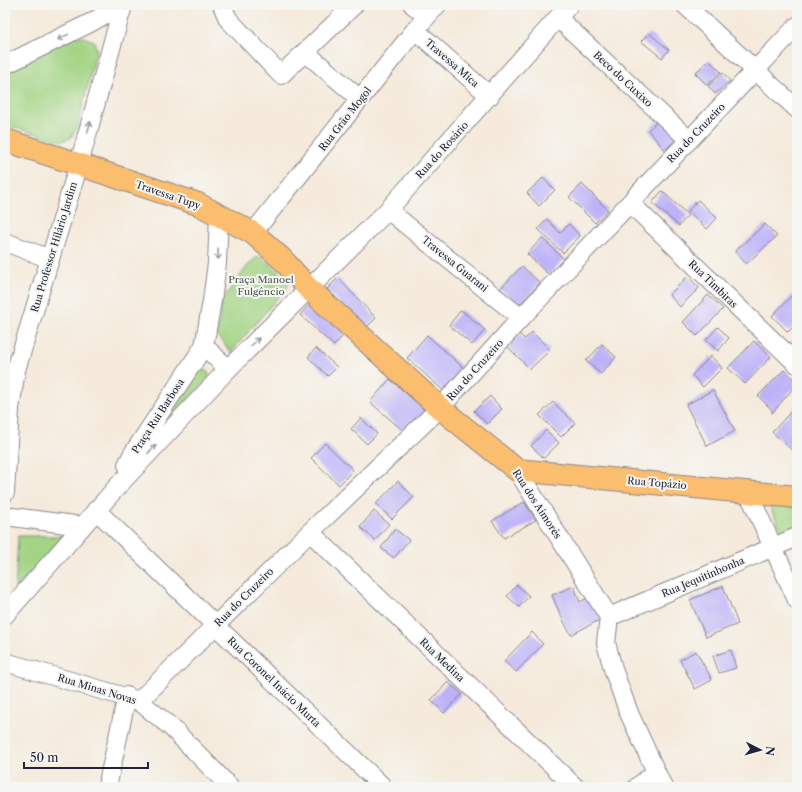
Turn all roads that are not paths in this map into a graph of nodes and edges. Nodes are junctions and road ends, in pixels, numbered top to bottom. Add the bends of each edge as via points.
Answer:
1 (122, 5) edge
2 (222, 5) edge
3 (413, 5) edge
4 (685, 5) edge
5 (349, 7) edge
6 (432, 11) edge
7 (563, 11) edge
8 (90, 23) junction
9 (797, 26) edge
10 (415, 30) junction
11 (111, 47) junction
12 (305, 52) junction
13 (5, 65) edge
14 (756, 70) junction
15 (490, 96) junction
16 (360, 99) junction
17 (797, 109) edge
18 (5, 140) edge
19 (689, 140) junction
20 (79, 164) junction
21 (630, 203) junction
22 (388, 210) junction
23 (219, 215) junction
24 (254, 233) junction
25 (5, 242) edge
26 (50, 259) junction
27 (308, 288) junction
28 (521, 318) junction
29 (204, 346) junction
30 (797, 364) edge
31 (228, 369) junction
32 (440, 408) junction
33 (517, 470) junction
34 (116, 488) junction
35 (748, 492) junction
36 (5, 493) edge
37 (797, 497) edge
38 (96, 510) junction
39 (5, 516) edge
40 (82, 526) junction
41 (310, 532) junction
42 (797, 538) edge
43 (774, 548) junction
44 (797, 600) edge
45 (5, 615) edge
46 (609, 617) junction
47 (216, 625) junction
48 (5, 662) edge
49 (133, 698) junction
50 (659, 780) edge
51 (107, 787) edge
52 (230, 787) edge
53 (383, 787) edge
54 (575, 787) edge
55 (636, 787) edge

1 - 8 street
1 - 11 street, Rua Professor Hilário Jardim
2 - 12 street via 228,19 281,75
3 - 6 street
4 - 14 street
5 - 12 street
6 - 10 street, Rua Grão Mogol
7 - 15 street, Rua do Rosário
7 - 19 street, Beco do Cuxixo
8 - 11 street
8 -> 13 street
9 - 14 street, Rua do Cruzeiro
10 - 15 street, Travessa Mica
10 - 16 street, Rua Grão Mogol
20 -> 11 street, Rua Professor Hilário Jardim
12 - 16 street
14 - 17 street
14 - 19 street, Rua do Cruzeiro
15 - 22 street, Rua do Rosário
16 - 24 street, Rua Grão Mogol
18 - 20 main road, Travessa Tupy
19 - 21 street, Rua do Cruzeiro
20 - 23 main road, Travessa Tupy via 198,204
20 - 26 street, Rua Professor Hilário Jardim
21 - 28 street, Rua do Cruzeiro
21 - 30 street, Rua Timbiras
22 - 27 street, Rua do Rosário
22 - 28 street, Travessa Guarani
23 - 24 main road, Travessa Tupy
23 -> 29 street via 217,263
24 - 27 main road, Travessa Tupy
25 - 26 street
26 - 36 street, Rua Professor Hilário Jardim via 16,370 10,409
31 -> 27 street
27 - 32 main road, Rua dos Aimorés
28 - 32 street, Rua do Cruzeiro
29 - 31 street
29 - 34 street, Praça Rui Barbosa via 132,455
34 -> 31 street, Praça Rui Barbosa
32 - 33 main road, Rua dos Aimorés
32 - 41 street, Rua do Cruzeiro
33 - 35 main road, Rua Topázio
33 - 46 street, Rua dos Aimorés
34 - 38 street, Praça Rui Barbosa
35 - 37 main road, Rua Topázio
35 - 43 street
38 - 40 street, Praça Rui Barbosa
38 - 47 street, Rua Coronel Inácio Murta
39 - 40 street
40 - 45 street, Praça Rui Barbosa
41 - 47 street, Rua do Cruzeiro
41 - 54 street, Rua Medina
42 - 43 street, Rua Jequitinhonha
43 - 44 street
43 - 46 street, Rua Jequitinhonha
46 - 50 street via 606,643 612,665 629,712
47 - 49 street, Rua do Cruzeiro
47 - 53 street, Rua Coronel Inácio Murta
48 - 49 street, Rua Minas Novas
49 - 51 street
49 - 52 street, Rua Minas Novas via 171,727
50 - 55 street

